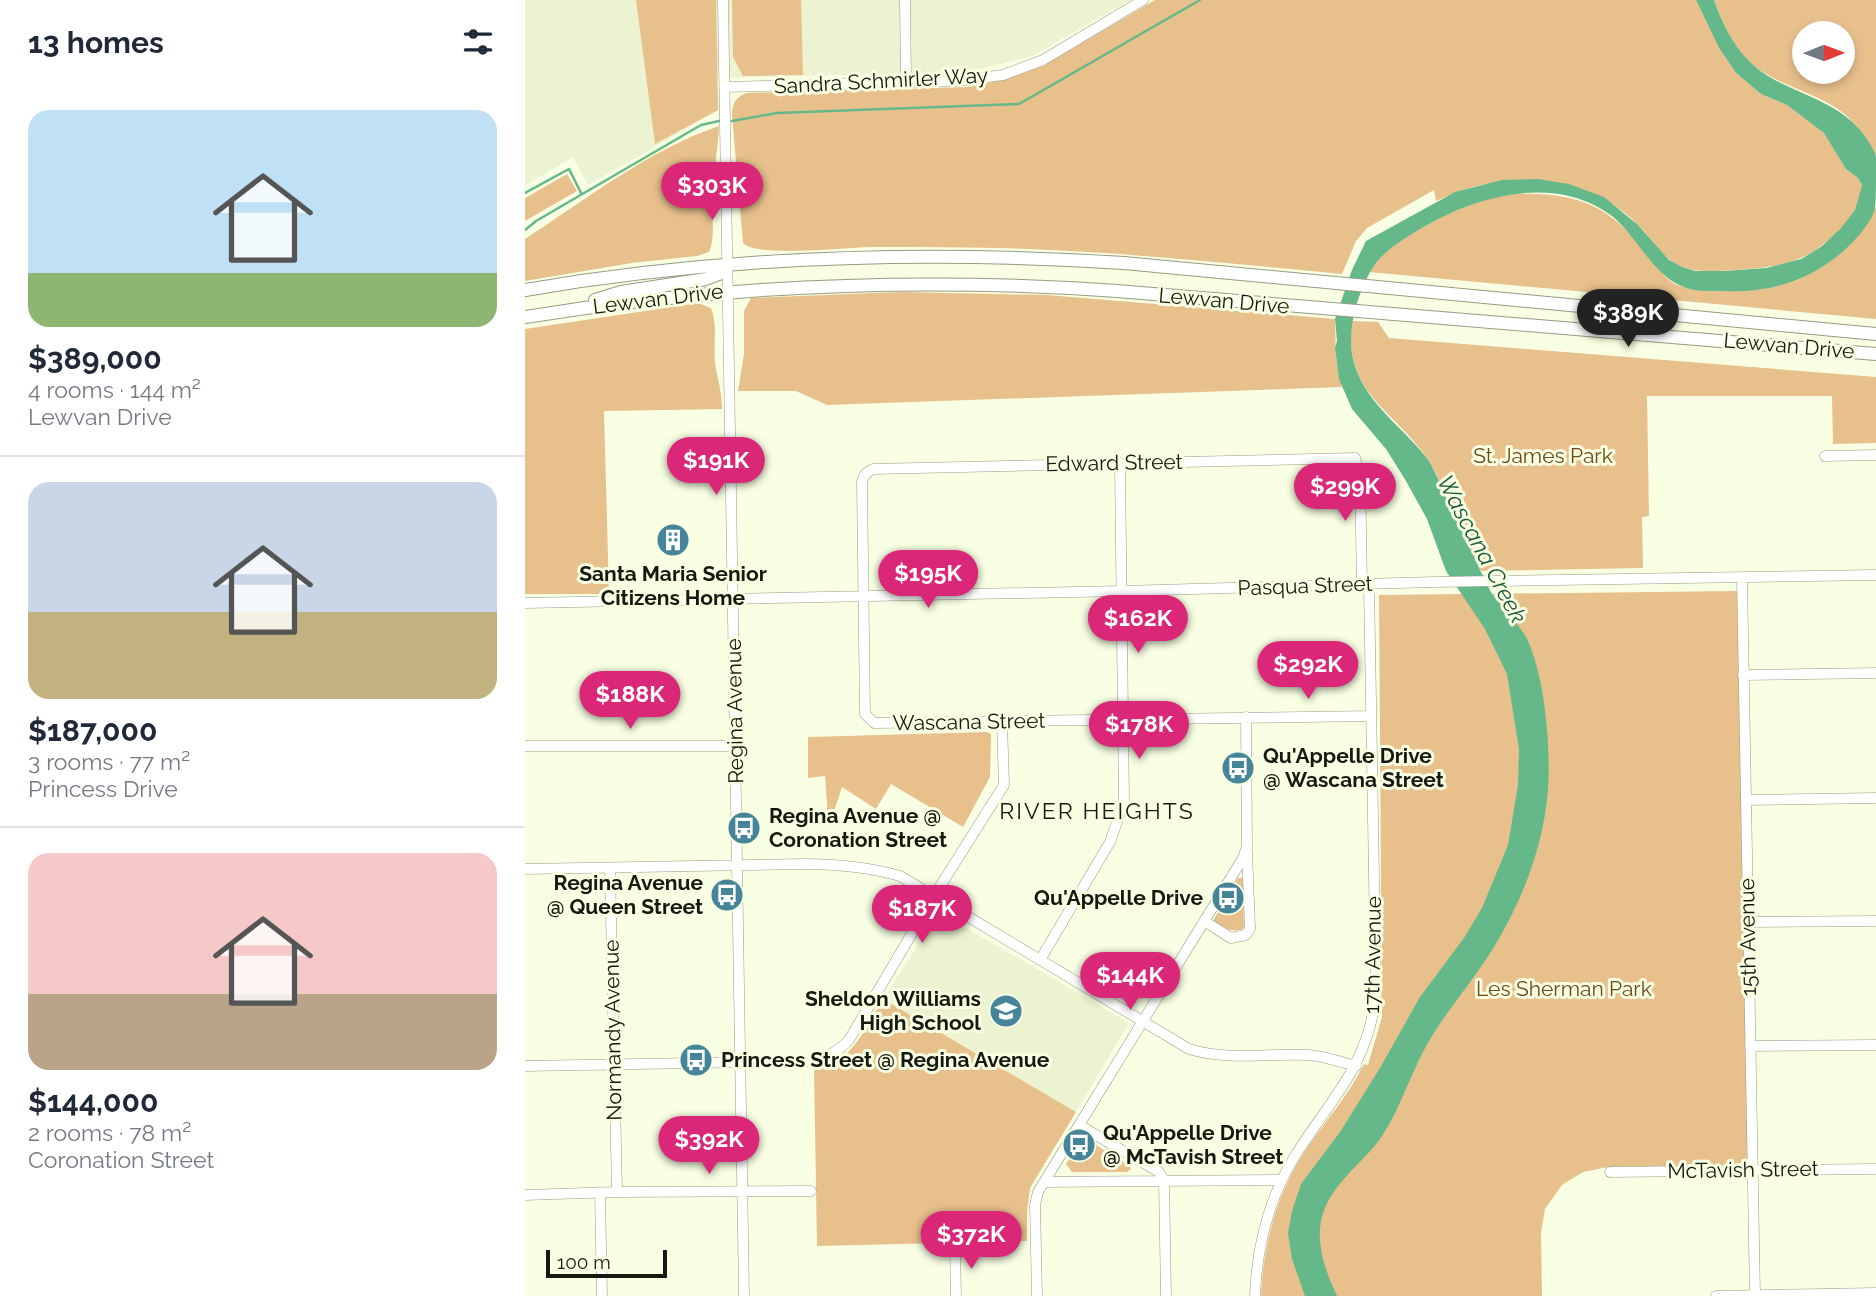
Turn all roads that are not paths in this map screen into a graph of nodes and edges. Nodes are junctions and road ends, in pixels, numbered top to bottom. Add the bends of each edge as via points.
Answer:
1 (723, 0) edge
2 (905, 0) edge
3 (1143, 0) edge
4 (906, 83) junction
5 (725, 87) junction
6 (728, 263) junction
7 (525, 290) edge
8 (729, 291) junction
9 (572, 309) junction
10 (525, 317) edge
11 (1876, 334) edge
12 (1876, 354) edge
13 (1876, 455) edge
14 (1825, 456) dead end
15 (1355, 458) joint
16 (1120, 463) junction
17 (1876, 575) edge
18 (1742, 578) junction
19 (1366, 585) junction
20 (1122, 591) junction
21 (863, 596) junction
22 (733, 599) junction
23 (525, 604) edge
24 (1876, 673) edge
25 (1743, 674) junction
26 (1371, 716) junction
27 (1246, 718) junction
28 (1123, 720) junction
29 (1002, 722) junction
30 (525, 746) edge
31 (735, 746) junction
32 (1876, 798) edge
33 (1746, 800) junction
34 (1247, 847) junction
35 (737, 865) junction
36 (610, 868) junction
37 (525, 869) edge
38 (934, 896) junction
39 (1204, 921) junction
40 (1876, 921) edge
41 (1748, 922) junction
42 (1040, 960) junction
43 (1143, 1021) junction
44 (1876, 1045) edge
45 (1750, 1046) junction
46 (739, 1062) junction
47 (614, 1064) junction
48 (525, 1066) edge
49 (1356, 1066) junction
50 (1079, 1125) junction
51 (1876, 1169) edge
52 (1753, 1170) junction
53 (1610, 1172) dead end
54 (1282, 1180) junction
55 (1164, 1181) junction
56 (1044, 1182) junction
57 (811, 1191) dead end
58 (600, 1192) junction
59 (617, 1192) junction
60 (742, 1192) junction
61 (525, 1195) edge
62 (955, 1247) dead end
63 (1876, 1293) edge
64 (602, 1296) edge
65 (744, 1296) edge
66 (956, 1296) edge
67 (1037, 1296) edge
68 (1166, 1296) edge
69 (1255, 1296) edge
70 (1716, 1296) edge
71 (1755, 1296) edge

1 - 5 street, Regina Avenue
2 - 4 street
3 - 4 street, Sandra Schmirler Way via 1043,60 1014,72 980,79
4 - 5 street, Sandra Schmirler Way
5 - 6 street, Regina Avenue
6 - 7 main road, Lewvan Drive
6 - 8 street, Regina Avenue
6 - 9 main road, Lewvan Drive via 719,274 706,279 621,292
6 - 11 main road, Lewvan Drive via 880,256 1124,263
8 - 9 main road, Lewvan Drive
8 - 12 main road, Lewvan Drive via 825,285 998,284
8 - 22 street, Regina Avenue
9 - 10 main road, Lewvan Drive
13 - 14 street
15 - 16 street, Edward Street
15 - 19 street, 17th Avenue
16 - 20 street
16 - 21 street, Edward Street via 873,469 862,482
17 - 18 street, Pasqua Street
18 - 19 street, Pasqua Street
18 - 25 street, 15th Avenue
19 - 20 street, Pasqua Street
19 - 26 street, 17th Avenue
20 - 21 street, Pasqua Street
20 - 28 street
21 - 22 street, Pasqua Street
21 - 29 street, Wascana Street via 865,714 874,723
22 - 23 street, Pasqua Street
22 - 31 street, Regina Avenue
24 - 25 street
25 - 33 street, 15th Avenue
26 - 27 street, Wascana Street
26 - 49 street, 17th Avenue via 1376,993 1369,1036
27 - 28 street, Wascana Street
27 - 34 street
28 - 29 street, Wascana Street
28 - 42 street via 1121,812 1110,842
29 - 38 street via 1004,785
30 - 31 street
31 - 35 street, Regina Avenue
32 - 33 street
33 - 41 street, 15th Avenue
34 - 39 street
34 - 39 street via 1247,935 1231,938
35 - 36 street
35 - 38 street via 836,864 877,869 900,876
35 - 46 street, Regina Avenue
36 - 37 street
36 - 47 street, Normandy Avenue
38 - 42 street
38 - 46 street via 839,1050 809,1061
39 - 43 street
40 - 41 street
41 - 45 street, 15th Avenue
42 - 43 street
43 - 49 street via 1204,1054 1311,1055
43 - 50 street
44 - 45 street
45 - 52 street, 15th Avenue
46 - 47 street
46 - 60 street, Regina Avenue
47 - 48 street
47 - 59 street, Normandy Avenue
49 - 54 street, 17th Avenue
50 - 55 street via 1159,1172
50 - 56 street
51 - 52 street, McTavish Street
52 - 53 street, McTavish Street
52 - 71 street, 15th Avenue
54 - 55 street
54 - 69 street, 17th Avenue via 1261,1244
55 - 56 street
55 - 68 street
56 - 67 street via 1035,1205
57 - 60 street
58 - 59 street
58 - 61 street
58 - 64 street
59 - 60 street
60 - 65 street, Regina Avenue
62 - 66 street
63 - 71 street
70 - 71 street

